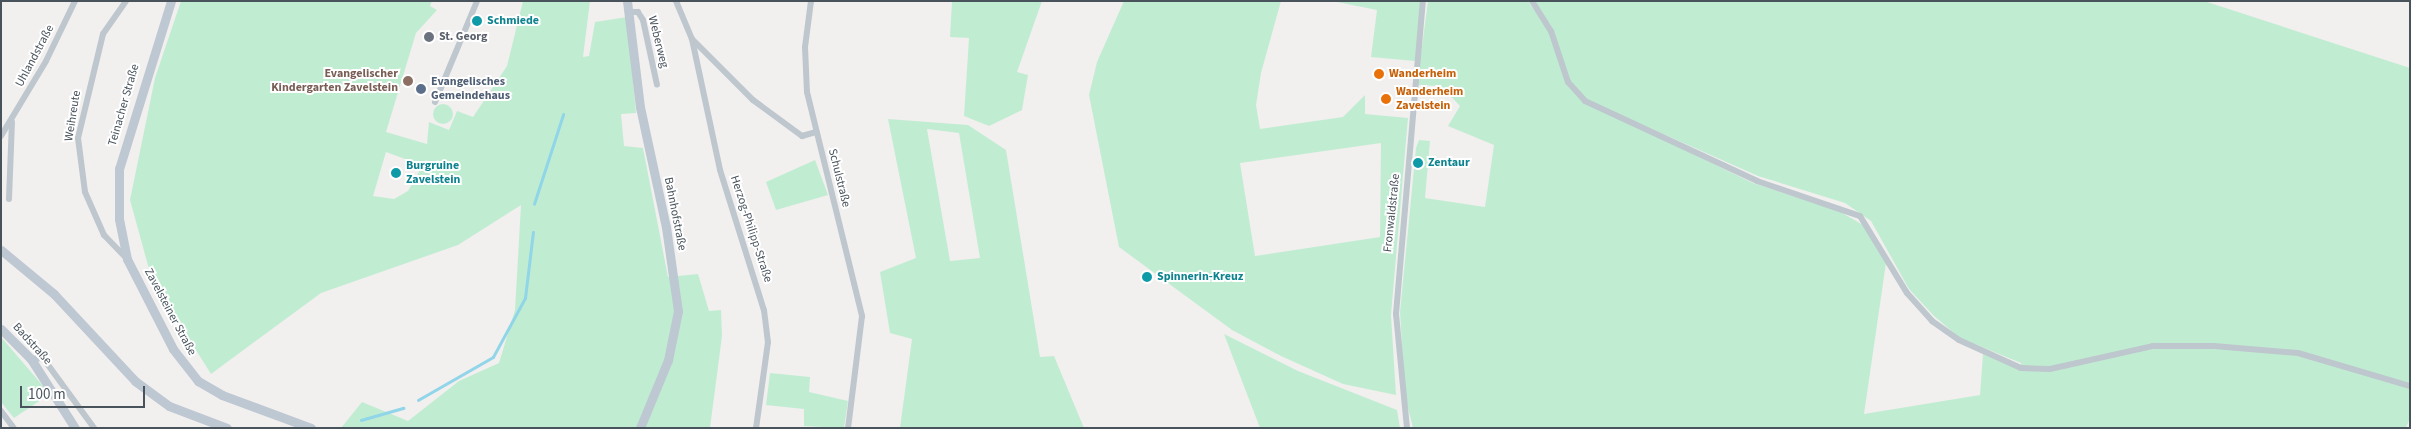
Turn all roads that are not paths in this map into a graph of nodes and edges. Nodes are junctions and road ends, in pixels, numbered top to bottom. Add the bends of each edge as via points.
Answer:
1 (75, 1) edge
2 (126, 1) edge
3 (171, 1) edge
4 (477, 1) edge
5 (627, 1) edge
6 (676, 1) edge
7 (811, 1) edge
8 (1423, 1) edge
9 (1532, 1) edge
10 (631, 12) junction
11 (692, 39) junction
12 (657, 86) dead end
13 (434, 102) dead end
14 (12, 121) junction
15 (816, 132) junction
16 (1, 136) edge
17 (9, 198) dead end
18 (119, 219) joint
19 (1, 250) edge
20 (127, 259) junction
21 (1, 329) edge
22 (31, 359) junction
23 (2410, 386) edge
24 (1, 412) edge
25 (14, 428) edge
26 (75, 428) edge
27 (94, 428) edge
28 (226, 428) edge
29 (311, 428) edge
30 (640, 428) edge
31 (756, 428) edge
32 (848, 428) edge
33 (1407, 428) edge

1 - 14 street, Uhlandstraße
2 - 20 street, Weihreute via 104,34 78,138 85,192 104,235
3 - 18 main road, Teinacher Straße via 126,134 119,169
4 - 13 street
5 - 10 main road, Bahnhofstraße
6 - 11 street
7 - 15 street, Schulstraße via 804,70
8 - 33 street, Fronwaldstraße via 1396,314
9 - 23 street via 1551,31 1568,82 1585,101 1757,181 1860,216 1907,293 1932,321 1959,340 2021,368 2050,369 2153,346 2214,346 2298,353
10 - 12 street, Weberweg via 638,12 643,20
10 - 30 main road, Bahnhofstraße via 640,107 666,227 678,311 668,360
11 - 15 street via 770,116 802,136
11 - 31 street, Herzog-Philipp-Straße via 720,170 764,310 768,342
14 - 16 street, Uhlandstraße
14 - 17 street
15 - 32 street, Schulstraße via 862,316
18 - 20 main road, Zavelsteiner Straße
19 - 28 main road via 54,294 141,386 169,406
20 - 29 main road, Zavelsteiner Straße via 173,349 198,380 222,395
21 - 22 main road, Badstraße
22 - 26 main road, Badstraße
22 - 27 street via 43,358
24 - 25 street

